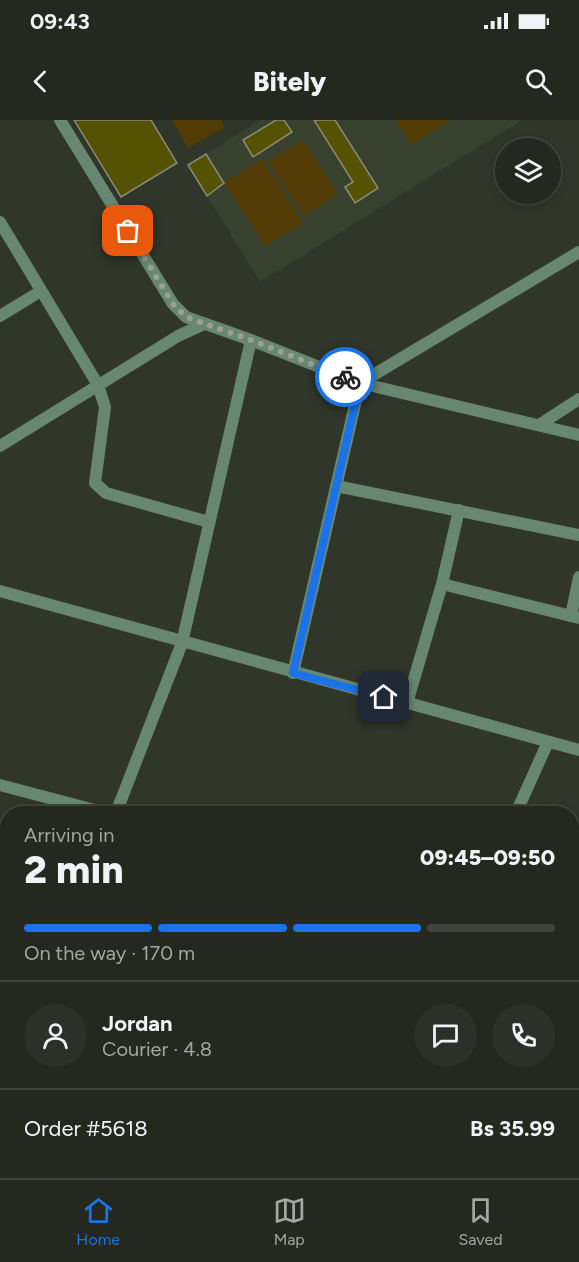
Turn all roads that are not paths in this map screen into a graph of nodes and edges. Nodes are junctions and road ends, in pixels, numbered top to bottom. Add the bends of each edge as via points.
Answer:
1 (60, 120) edge
2 (0, 222) edge
3 (579, 252) edge
4 (41, 291) junction
5 (0, 316) edge
6 (204, 324) junction
7 (251, 340) junction
8 (360, 383) junction
9 (98, 385) junction
10 (579, 399) edge
11 (539, 425) junction
12 (579, 435) edge
13 (0, 446) edge
14 (336, 486) junction
15 (459, 510) junction
16 (209, 522) junction
17 (579, 535) edge
18 (579, 577) edge
19 (442, 584) junction
20 (0, 591) edge
21 (575, 617) edge
22 (182, 643) junction
23 (293, 673) junction
24 (407, 703) junction
25 (548, 742) junction
26 (579, 750) edge
27 (0, 785) edge
28 (80, 806) edge
29 (119, 806) edge
30 (519, 806) edge

1 - 6 street via 173,304 186,317
2 - 4 street
3 - 8 street
4 - 5 street
4 - 9 street
6 - 7 street
6 - 9 street
7 - 8 street
7 - 16 street
8 - 11 street
8 - 14 street
9 - 13 street
9 - 16 street via 105,407 95,483 105,493
10 - 11 street
11 - 12 street
14 - 15 street
14 - 23 street
15 - 17 street
15 - 19 street
16 - 22 street
18 - 21 street
19 - 21 street
19 - 24 street
20 - 22 street
22 - 23 street
22 - 29 street
23 - 24 street
24 - 25 street
25 - 26 street
25 - 30 street
27 - 28 street

